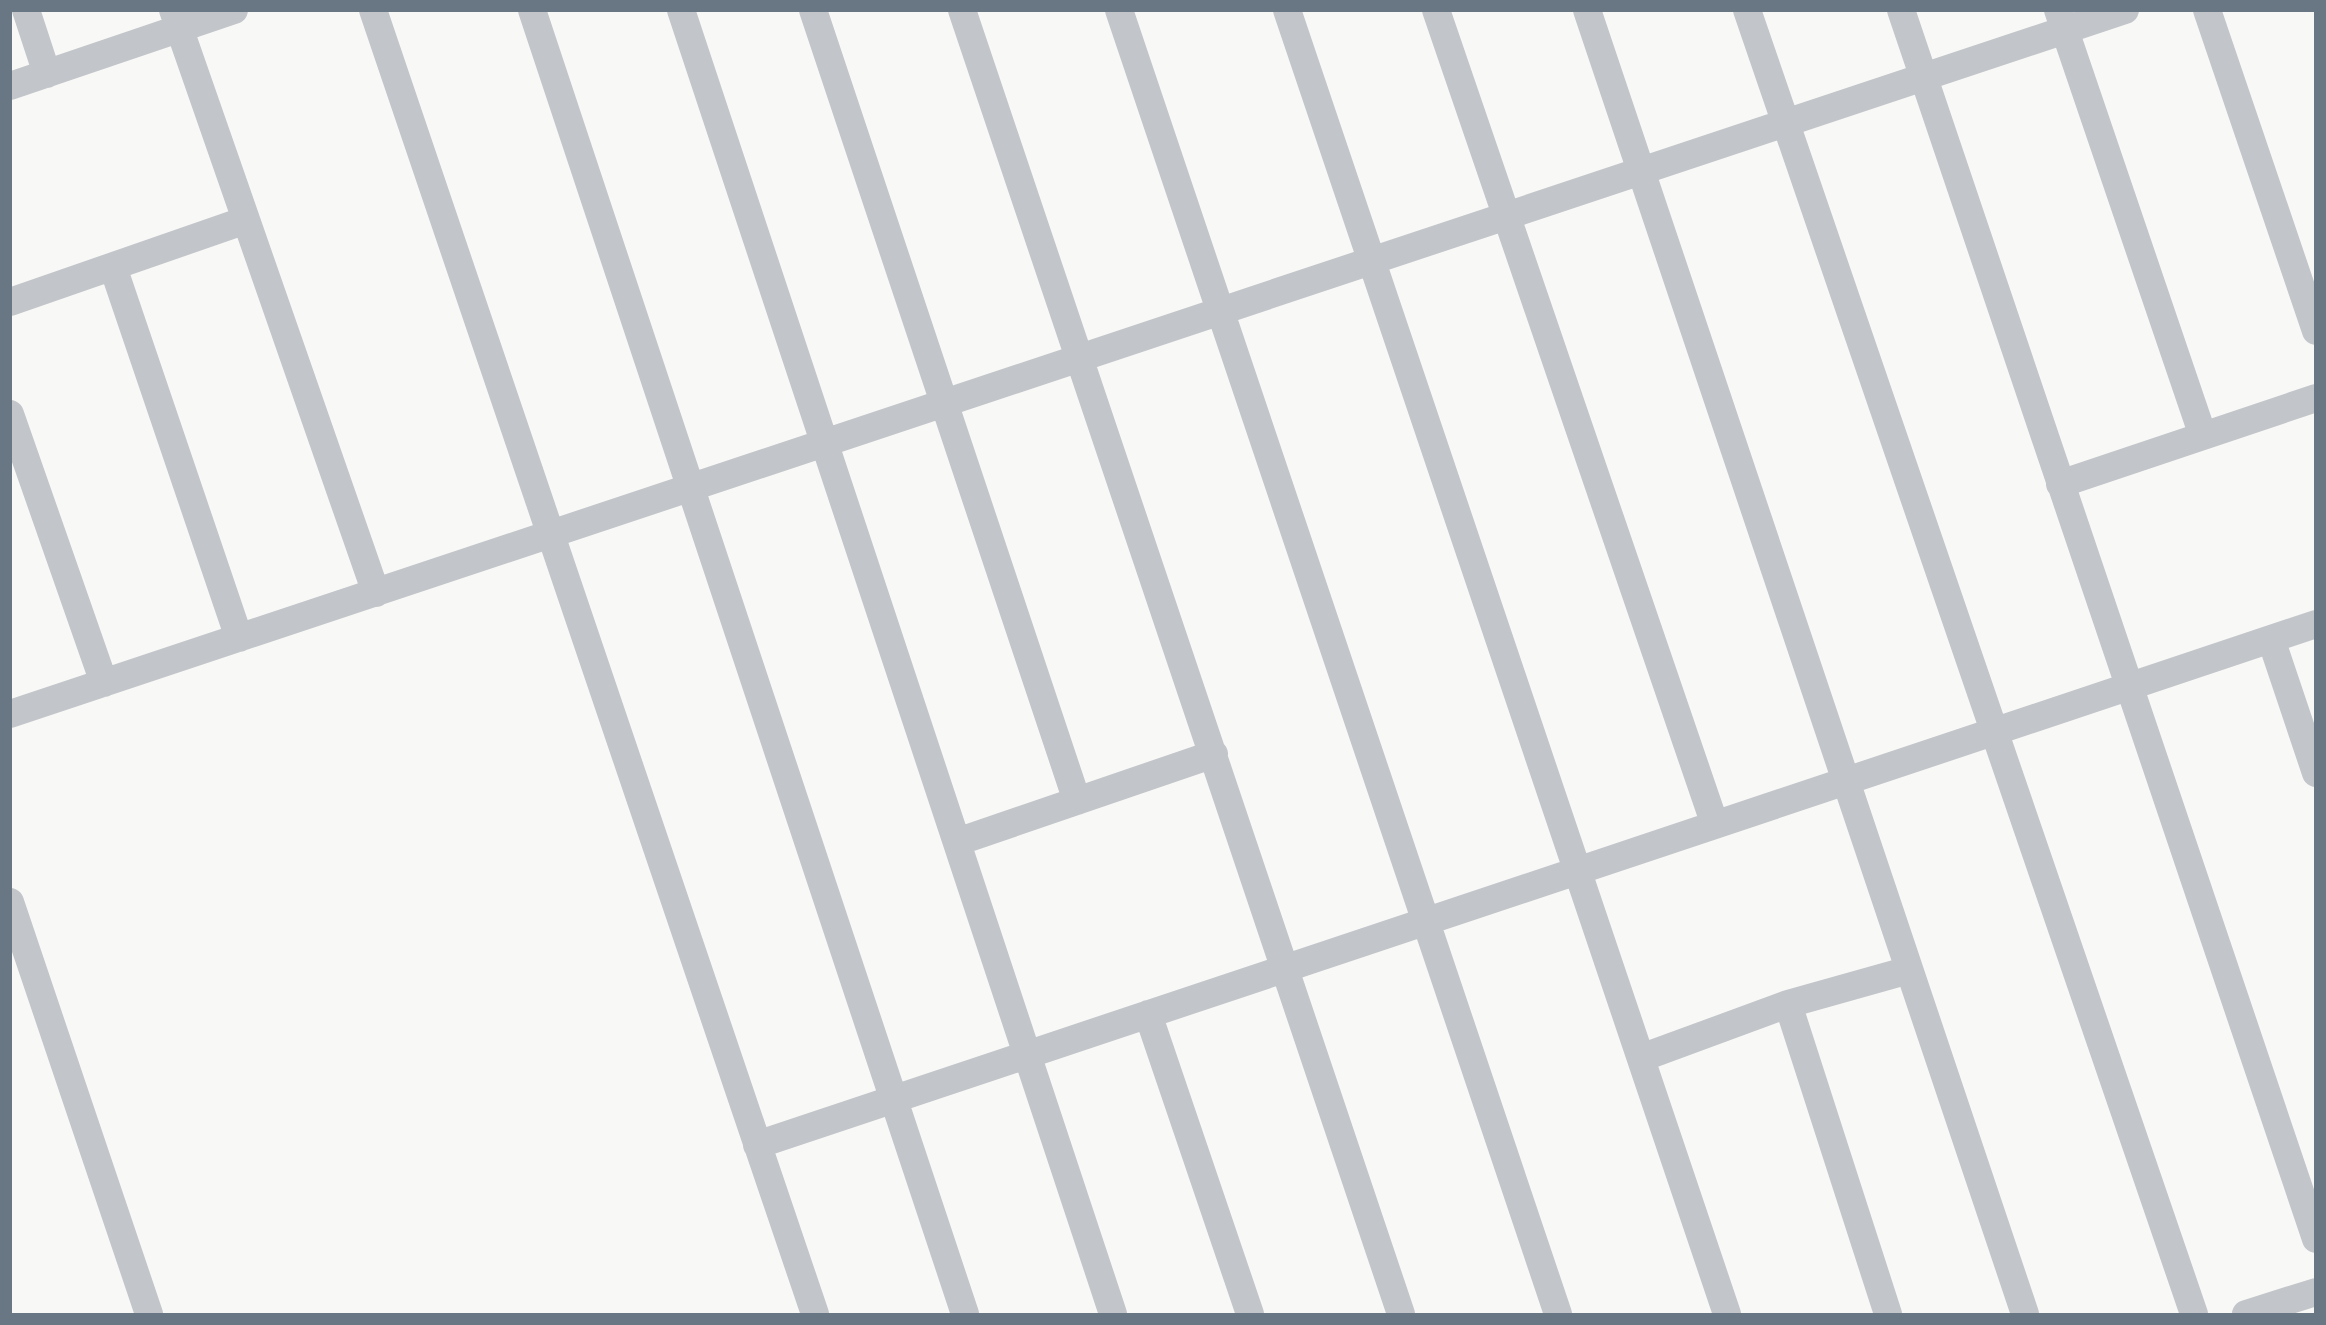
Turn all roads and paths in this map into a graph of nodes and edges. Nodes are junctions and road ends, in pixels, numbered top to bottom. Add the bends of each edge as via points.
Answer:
1 (26, 10) edge
2 (234, 10) edge
3 (373, 10) edge
4 (532, 10) edge
5 (681, 10) edge
6 (813, 10) edge
7 (962, 10) edge
8 (1119, 10) edge
9 (1287, 10) edge
10 (1436, 10) edge
11 (1587, 10) edge
12 (1747, 10) edge
13 (1901, 10) edge
14 (2125, 10) edge
15 (2207, 10) edge
16 (176, 20) edge
17 (2061, 21) edge
18 (47, 74) junction
19 (1923, 78) junction
20 (10, 86) edge
21 (1786, 124) junction
22 (1641, 172) junction
23 (1506, 217) junction
24 (246, 220) junction
25 (1372, 262) junction
26 (113, 267) junction
27 (10, 302) edge
28 (1221, 312) junction
29 (2316, 331) edge
30 (1080, 358) junction
31 (2316, 398) edge
32 (944, 404) junction
33 (10, 414) edge
34 (2203, 436) junction
35 (825, 443) junction
36 (2060, 484) junction
37 (690, 488) junction
38 (550, 534) junction
39 (376, 593) junction
40 (2316, 624) edge
41 (239, 638) junction
42 (2271, 639) junction
43 (104, 683) junction
44 (2129, 686) junction
45 (10, 714) edge
46 (1994, 731) junction
47 (1214, 754) junction
48 (2316, 772) edge
49 (1846, 781) junction
50 (1077, 801) junction
51 (1715, 825) junction
52 (957, 842) junction
53 (1577, 871) junction
54 (10, 902) edge
55 (1426, 921) junction
56 (1285, 968) junction
57 (1909, 970) junction
58 (1788, 1004) junction
59 (1148, 1014) junction
60 (1027, 1055) junction
61 (1641, 1058) junction
62 (894, 1100) junction
63 (757, 1145) junction
64 (2316, 1239) edge
65 (2316, 1292) edge
66 (149, 1314) edge
67 (814, 1314) edge
68 (965, 1314) edge
69 (1113, 1314) edge
70 (1250, 1314) edge
71 (1401, 1314) edge
72 (1558, 1314) edge
73 (1727, 1314) edge
74 (1888, 1314) edge
75 (2025, 1314) edge
76 (2194, 1314) edge
77 (2246, 1314) edge

1 - 18 street
2 - 16 street
3 - 38 street
4 - 37 street
5 - 35 street
6 - 32 street
7 - 30 street
8 - 28 street
9 - 25 street
10 - 23 street
11 - 22 street
12 - 21 street
13 - 19 street
14 - 17 street
15 - 29 street
16 - 18 street
16 - 24 street
17 - 19 street
17 - 34 street
18 - 20 street
19 - 21 street
19 - 36 street
21 - 22 street
21 - 46 street
22 - 23 street
22 - 49 street
23 - 25 street
23 - 51 street
24 - 26 street
24 - 39 street
25 - 28 street
25 - 53 street
26 - 27 street
26 - 41 street
28 - 30 street
28 - 55 street
30 - 32 street
30 - 47 street
31 - 34 street
32 - 35 street
32 - 50 street
33 - 43 street
34 - 36 street
35 - 37 street
35 - 52 street
36 - 44 street
37 - 38 street
37 - 62 street
38 - 39 street
38 - 63 street
39 - 41 street
40 - 42 street
41 - 43 street
42 - 44 street
42 - 48 street
43 - 45 street
44 - 46 street
44 - 64 street
46 - 49 street
46 - 76 street
47 - 50 street
47 - 56 street
49 - 51 street
49 - 57 street
50 - 52 street
51 - 53 street
52 - 60 street
53 - 55 street
53 - 61 street
54 - 66 street
55 - 56 street
55 - 72 street
56 - 59 street
56 - 71 street
57 - 58 street
57 - 75 street
58 - 61 street
58 - 74 street
59 - 60 street
59 - 70 street
60 - 62 street
60 - 69 street
61 - 73 street
62 - 63 street
62 - 68 street
63 - 67 street
65 - 77 street

